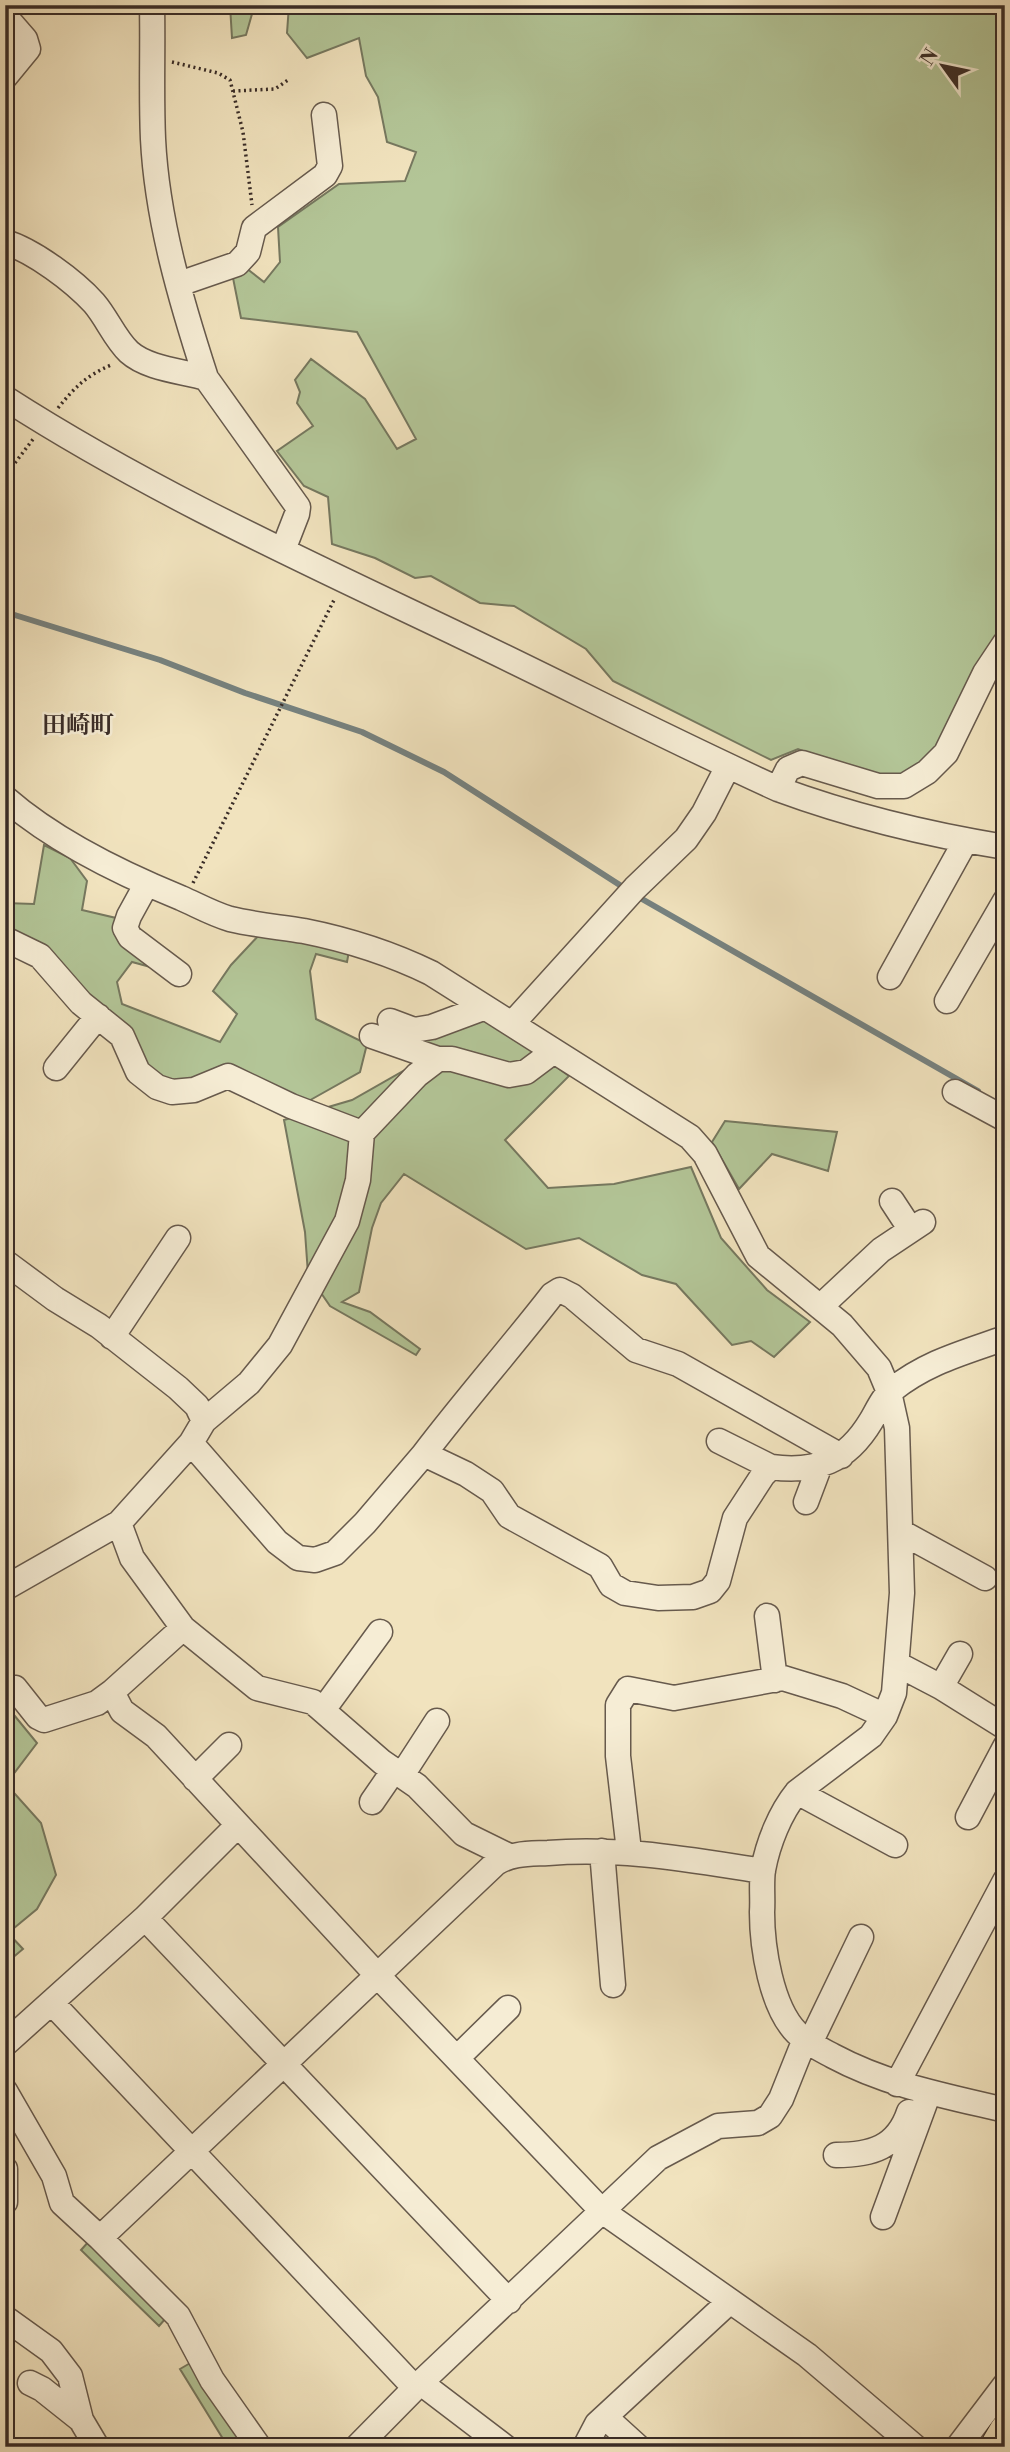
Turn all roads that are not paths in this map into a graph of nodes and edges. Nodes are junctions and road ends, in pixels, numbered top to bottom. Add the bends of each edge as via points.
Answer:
1 (152, 5) edge
2 (5, 16) edge
3 (5, 77) edge
4 (324, 115) dead end
5 (5, 242) edge
6 (179, 284) junction
7 (206, 378) junction
8 (5, 398) edge
9 (283, 550) junction
10 (1005, 643) edge
11 (728, 766) junction
12 (778, 789) junction
13 (5, 798) edge
14 (966, 841) junction
15 (1005, 846) edge
16 (146, 885) junction
17 (1005, 901) edge
18 (5, 939) edge
19 (179, 974) dead end
20 (890, 977) dead end
21 (947, 1001) dead end
22 (483, 1008) junction
23 (94, 1014) junction
24 (512, 1024) junction
25 (554, 1051) junction
26 (57, 1058) dead end
27 (438, 1059) junction
28 (955, 1093) dead end
29 (1005, 1119) edge
30 (362, 1133) junction
31 (892, 1202) dead end
32 (178, 1238) dead end
33 (5, 1262) edge
34 (820, 1307) junction
35 (112, 1336) junction
36 (1005, 1338) edge
37 (889, 1392) junction
38 (204, 1421) junction
39 (719, 1441) dead end
40 (191, 1443) junction
41 (424, 1454) junction
42 (831, 1461) junction
43 (771, 1467) junction
44 (806, 1503) dead end
45 (119, 1523) junction
46 (901, 1532) junction
47 (985, 1578) dead end
48 (5, 1588) edge
49 (767, 1616) dead end
50 (183, 1628) junction
51 (380, 1632) dead end
52 (960, 1654) dead end
53 (897, 1664) junction
54 (775, 1680) junction
55 (941, 1687) junction
56 (15, 1688) dead end
57 (112, 1692) junction
58 (323, 1710) junction
59 (885, 1716) junction
60 (437, 1721) dead end
61 (1005, 1727) edge
62 (229, 1745) dead end
63 (1005, 1747) edge
64 (398, 1773) junction
65 (195, 1779) junction
66 (797, 1792) junction
67 (372, 1802) dead end
68 (968, 1817) dead end
69 (238, 1825) junction
70 (895, 1845) dead end
71 (603, 1852) junction
72 (629, 1852) junction
73 (509, 1856) junction
74 (763, 1871) junction
75 (1005, 1881) edge
76 (145, 1918) junction
77 (861, 1937) dead end
78 (378, 1976) junction
79 (613, 1985) dead end
80 (52, 2003) junction
81 (508, 2008) dead end
82 (808, 2041) junction
83 (5, 2044) edge
84 (457, 2058) junction
85 (284, 2063) junction
86 (914, 2088) junction
87 (5, 2091) edge
88 (722, 2108) dead end
89 (1005, 2110) edge
90 (770, 2116) junction
91 (190, 2152) junction
92 (836, 2155) dead end
93 (5, 2169) edge
94 (5, 2202) edge
95 (602, 2211) junction
96 (883, 2217) dead end
97 (100, 2238) junction
98 (509, 2301) junction
99 (730, 2301) junction
100 (5, 2318) edge
101 (30, 2383) dead end
102 (1005, 2385) edge
103 (418, 2386) junction
104 (605, 2417) junction
105 (81, 2420) junction
106 (1005, 2431) edge
107 (97, 2447) edge
108 (259, 2447) edge
109 (357, 2447) edge
110 (505, 2447) edge
111 (585, 2447) edge
112 (638, 2447) edge
113 (915, 2447) edge
114 (958, 2447) edge
115 (995, 2447) edge

1 - 6 street via 153,139
2 - 3 street via 25,39 27,50
4 - 6 street via 330,166 325,175 254,228 247,252 237,264
5 - 7 street via 43,260 94,303 129,352 146,362
6 - 7 street
7 - 9 street via 298,507
8 - 9 street via 135,475
9 - 11 street
10 - 12 street via 946,753 927,772 904,786 878,786 802,763 788,769
11 - 12 street
11 - 24 street via 687,839 631,893
12 - 14 street via 888,825
13 - 16 street via 42,828
14 - 15 street
14 - 20 street
16 - 19 street via 125,928 130,937
16 - 22 street via 231,919 373,948 430,974
17 - 21 street
18 - 23 street via 40,956
22 - 24 street
22 - 27 street via 432,1027 381,1028
23 - 26 street
23 - 30 street via 122,1036 138,1072 157,1087 172,1092 194,1090 228,1076
24 - 25 street
25 - 27 street via 526,1072 509,1075
25 - 34 street via 690,1137 705,1154 758,1255
27 - 30 street via 417,1074
28 - 29 street
30 - 38 street via 358,1180 347,1221 280,1345 249,1383
31 - 34 street via 917,1226 881,1250
32 - 35 street
33 - 35 street
34 - 37 street via 879,1368
35 - 38 street via 197,1406
36 - 37 street via 927,1366
37 - 42 street via 861,1438
37 - 46 street via 897,1428
38 - 40 street
39 - 43 street
40 - 41 street via 277,1542 298,1558 315,1560 335,1553
40 - 45 street
41 - 42 street via 560,1290 635,1350 678,1364
41 - 43 street via 492,1491 509,1516 600,1566 611,1585 625,1593 658,1598 694,1597 710,1591 718,1581 735,1518
42 - 43 street via 792,1470
42 - 44 street
45 - 48 street
45 - 50 street via 132,1558
46 - 47 street
46 - 53 street
49 - 54 street
50 - 57 street
50 - 58 street via 257,1688 313,1702
51 - 58 street
52 - 55 street
53 - 55 street
53 - 59 street via 894,1693
54 - 59 street via 783,1678 842,1696
54 - 72 street via 674,1698 628,1689 618,1705 618,1756
55 - 61 street
56 - 57 street via 44,1720 97,1703
57 - 65 street via 122,1711 156,1736
58 - 64 street
59 - 66 street via 871,1736
60 - 64 street
62 - 65 street
63 - 68 street
64 - 67 street
64 - 73 street via 464,1834
65 - 69 street
66 - 70 street
66 - 74 street via 777,1826
69 - 76 street
69 - 78 street
71 - 72 street
71 - 73 street
71 - 79 street
72 - 74 street
73 - 78 street via 496,1863
74 - 82 street via 762,1926 768,1967 779,2004 796,2032
75 - 86 street
76 - 80 street
76 - 85 street
77 - 82 street
78 - 84 street
78 - 85 street
80 - 83 street
80 - 91 street
81 - 84 street
82 - 86 street via 859,2070
82 - 90 street
84 - 95 street
85 - 91 street
85 - 98 street
86 - 89 street
86 - 92 street via 904,2128 891,2142 862,2155
86 - 96 street
87 - 97 street via 54,2176 62,2203
88 - 90 street
90 - 95 street via 758,2123 718,2126 658,2158
91 - 97 street
91 - 103 street
93 - 94 street
95 - 98 street
95 - 99 street
97 - 108 street via 178,2316 212,2380
98 - 103 street
99 - 104 street
99 - 113 street via 807,2355
100 - 105 street via 58,2359 70,2376
101 - 105 street
102 - 114 street
103 - 109 street
103 - 110 street
104 - 111 street
104 - 112 street
105 - 107 street
106 - 115 main road

